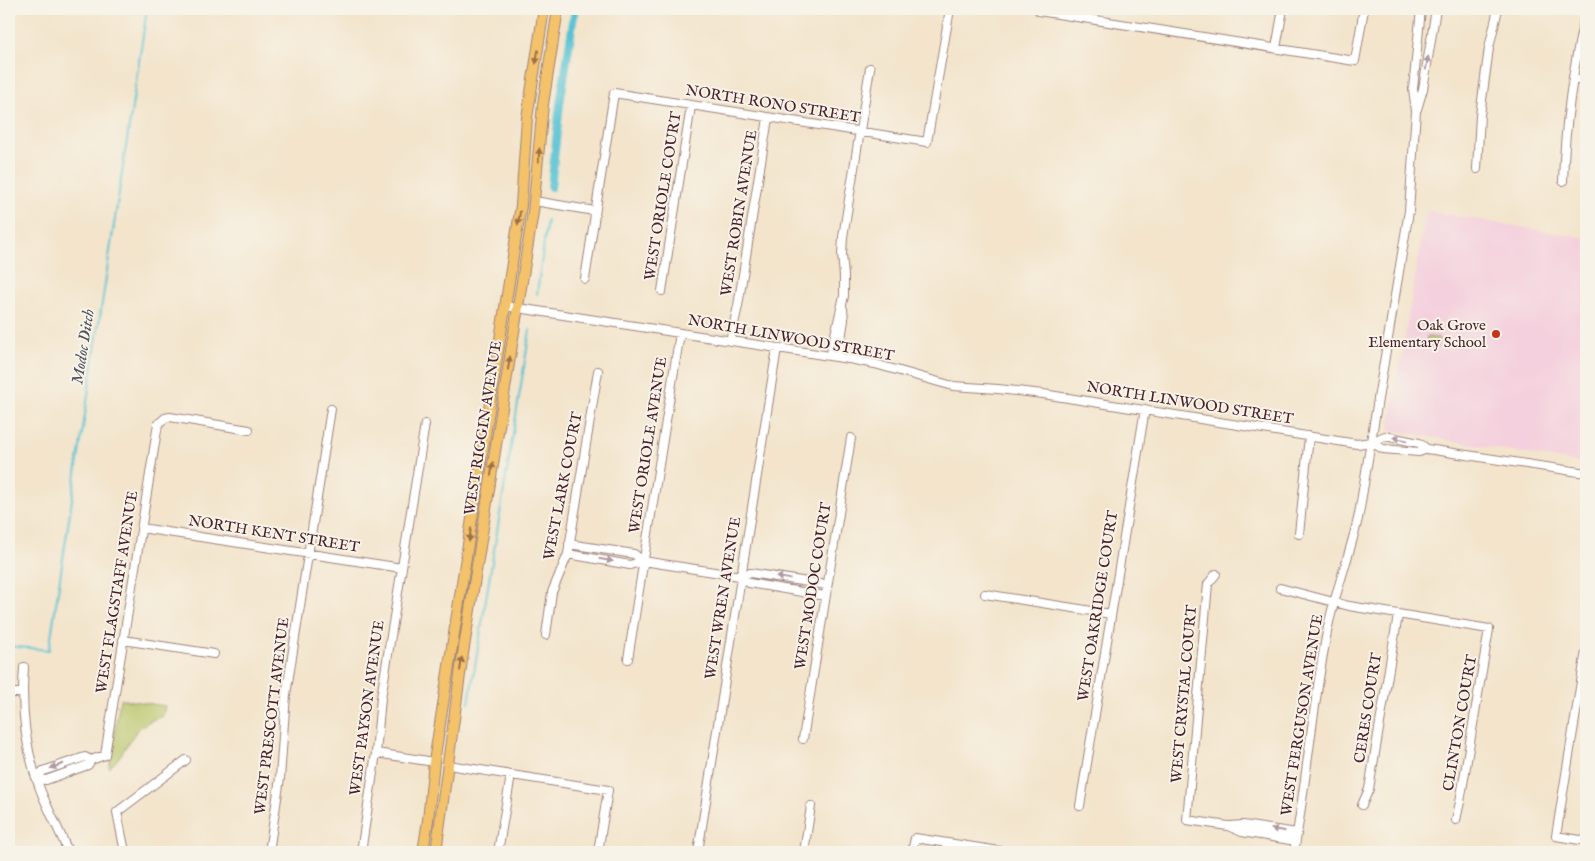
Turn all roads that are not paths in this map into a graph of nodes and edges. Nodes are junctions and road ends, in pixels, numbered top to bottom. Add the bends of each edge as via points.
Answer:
1 (544, 9) edge
2 (558, 9) edge
3 (950, 9) edge
4 (1282, 9) edge
5 (1364, 9) edge
6 (1421, 9) edge
7 (1436, 9) edge
8 (1498, 9) edge
9 (1039, 10) edge
10 (1586, 11) edge
11 (1276, 48) junction
12 (870, 68) dead end
13 (1573, 79) junction
14 (1586, 81) edge
15 (691, 106) junction
16 (1416, 111) junction
17 (768, 118) junction
18 (860, 132) junction
19 (1477, 169) dead end
20 (1563, 182) dead end
21 (534, 201) junction
22 (595, 211) junction
23 (585, 279) dead end
24 (662, 291) dead end
25 (505, 306) junction
26 (518, 308) junction
27 (680, 333) junction
28 (730, 341) junction
29 (777, 348) junction
30 (834, 357) junction
31 (598, 371) dead end
32 (331, 410) dead end
33 (1145, 410) junction
34 (424, 424) dead end
35 (249, 430) dead end
36 (1309, 436) junction
37 (851, 438) dead end
38 (1371, 442) junction
39 (1427, 449) junction
40 (1586, 474) edge
41 (141, 528) junction
42 (1299, 534) dead end
43 (569, 544) junction
44 (308, 554) junction
45 (568, 554) junction
46 (643, 561) junction
47 (402, 568) junction
48 (1216, 574) dead end
49 (740, 576) junction
50 (827, 585) junction
51 (1280, 588) dead end
52 (985, 594) dead end
53 (825, 596) junction
54 (1334, 603) junction
55 (1111, 614) junction
56 (1398, 615) junction
57 (546, 635) dead end
58 (123, 640) junction
59 (1586, 651) edge
60 (214, 654) dead end
61 (628, 659) dead end
62 (24, 667) dead end
63 (449, 669) junction
64 (9, 693) edge
65 (23, 693) junction
66 (803, 739) dead end
67 (376, 754) junction
68 (186, 760) dead end
69 (434, 762) junction
70 (448, 765) junction
71 (511, 775) junction
72 (36, 779) junction
73 (1362, 805) dead end
74 (811, 806) dead end
75 (1080, 806) dead end
76 (1456, 820) dead end
77 (1297, 837) junction
78 (1586, 841) edge
79 (68, 852) edge
80 (125, 852) edge
81 (269, 852) edge
82 (361, 852) edge
83 (423, 852) edge
84 (432, 852) edge
85 (436, 852) edge
86 (498, 852) edge
87 (598, 852) edge
88 (698, 852) edge
89 (804, 852) edge
90 (912, 852) edge
91 (1006, 852) edge
92 (1294, 852) edge

1 -> 25 main road, WEST RIGGIN AVENUE via 527,118 521,205
21 -> 2 main road, WEST RIGGIN AVENUE via 543,104
3 - 18 street, NORTH RONO STREET via 927,142
4 - 11 street
5 - 11 street via 1356,61
6 - 16 street, WEST FERGUSON AVENUE via 1413,89
16 -> 7 street, WEST FERGUSON AVENUE via 1423,89
8 - 19 street via 1480,115
9 - 11 street
10 - 13 street
12 - 18 street
13 - 14 street
13 - 20 street
15 - 17 street, NORTH RONO STREET
15 - 22 street, NORTH RONO STREET via 614,93
15 - 24 street, WEST ORIOLE COURT
16 - 38 street, WEST FERGUSON AVENUE via 1407,226
17 - 18 street, NORTH RONO STREET
17 - 28 street, WEST ROBIN AVENUE
18 - 30 street via 843,238 844,320
21 - 22 street
21 - 26 main road, WEST RIGGIN AVENUE
22 - 23 street
25 - 26 street, NORTH LINWOOD STREET
25 -> 63 main road, WEST RIGGIN AVENUE
26 - 27 street, NORTH LINWOOD STREET
70 -> 26 main road, WEST RIGGIN AVENUE via 463,650
27 - 28 street, NORTH LINWOOD STREET
27 - 46 street, WEST ORIOLE AVENUE
28 - 29 street, NORTH LINWOOD STREET
29 - 30 street, NORTH LINWOOD STREET
29 - 49 street, WEST WREN AVENUE
30 - 33 street, NORTH LINWOOD STREET via 875,364 953,386 1025,392
31 - 43 street, WEST LARK COURT
32 - 44 street, WEST PRESCOTT AVENUE
33 - 36 street, NORTH LINWOOD STREET
33 - 55 street, WEST OAKRIDGE COURT
34 - 47 street, WEST PAYSON AVENUE
35 - 41 street, WEST FLAGSTAFF AVENUE via 170,417 161,420
36 - 38 street, NORTH LINWOOD STREET via 1357,444
36 - 42 street, NORTH LINWOOD STREET
37 - 50 street, WEST MODOC COURT
38 - 39 street, NORTH LINWOOD STREET via 1383,449 1419,452
39 -> 38 street, NORTH LINWOOD STREET via 1419,443 1385,436
38 - 54 street, WEST FERGUSON AVENUE via 1355,534
39 - 40 street, NORTH LINWOOD STREET
41 - 44 street, NORTH KENT STREET
41 - 58 street, WEST FLAGSTAFF AVENUE
43 - 45 street, WEST LARK COURT
43 - 46 street via 634,554
44 - 47 street, NORTH KENT STREET
44 - 81 street, WEST PRESCOTT AVENUE via 286,696 280,778
45 -> 46 street via 630,564
45 - 57 street, WEST LARK COURT via 552,592
46 - 49 street
46 - 61 street
47 - 67 street, WEST PAYSON AVENUE via 381,698
48 - 77 street, WEST CRYSTAL COURT via 1208,584 1187,820 1243,825
50 -> 49 street via 750,573
49 - 53 street via 749,583
49 - 88 street, WEST WREN AVENUE
50 - 53 street, WEST MODOC COURT
51 - 54 street
52 - 55 street
53 - 66 street, WEST MODOC COURT
54 - 56 street
54 - 77 street, WEST FERGUSON AVENUE via 1319,678
55 - 75 street, WEST OAKRIDGE COURT
56 - 73 street, CERES COURT via 1369,789
56 - 76 street, CLINTON COURT via 1489,629
58 - 60 street
58 - 72 street, WEST FLAGSTAFF AVENUE via 105,754 46,770
59 - 78 street via 1556,836
62 - 65 street
63 - 69 main road, WEST RIGGIN AVENUE
63 - 70 main road via 451,681 442,752
64 - 65 street
65 - 72 street via 26,734
67 - 69 street
67 - 82 street, WEST PAYSON AVENUE
68 - 80 street via 117,812
69 - 83 main road, WEST RIGGIN AVENUE
69 - 84 main road via 438,764 439,783
70 - 71 street
70 - 85 main road, WEST RIGGIN AVENUE
71 - 86 street
71 - 87 street via 608,790
72 - 79 street
74 - 89 street
77 - 92 street, WEST FERGUSON AVENUE
90 - 91 street via 915,838

